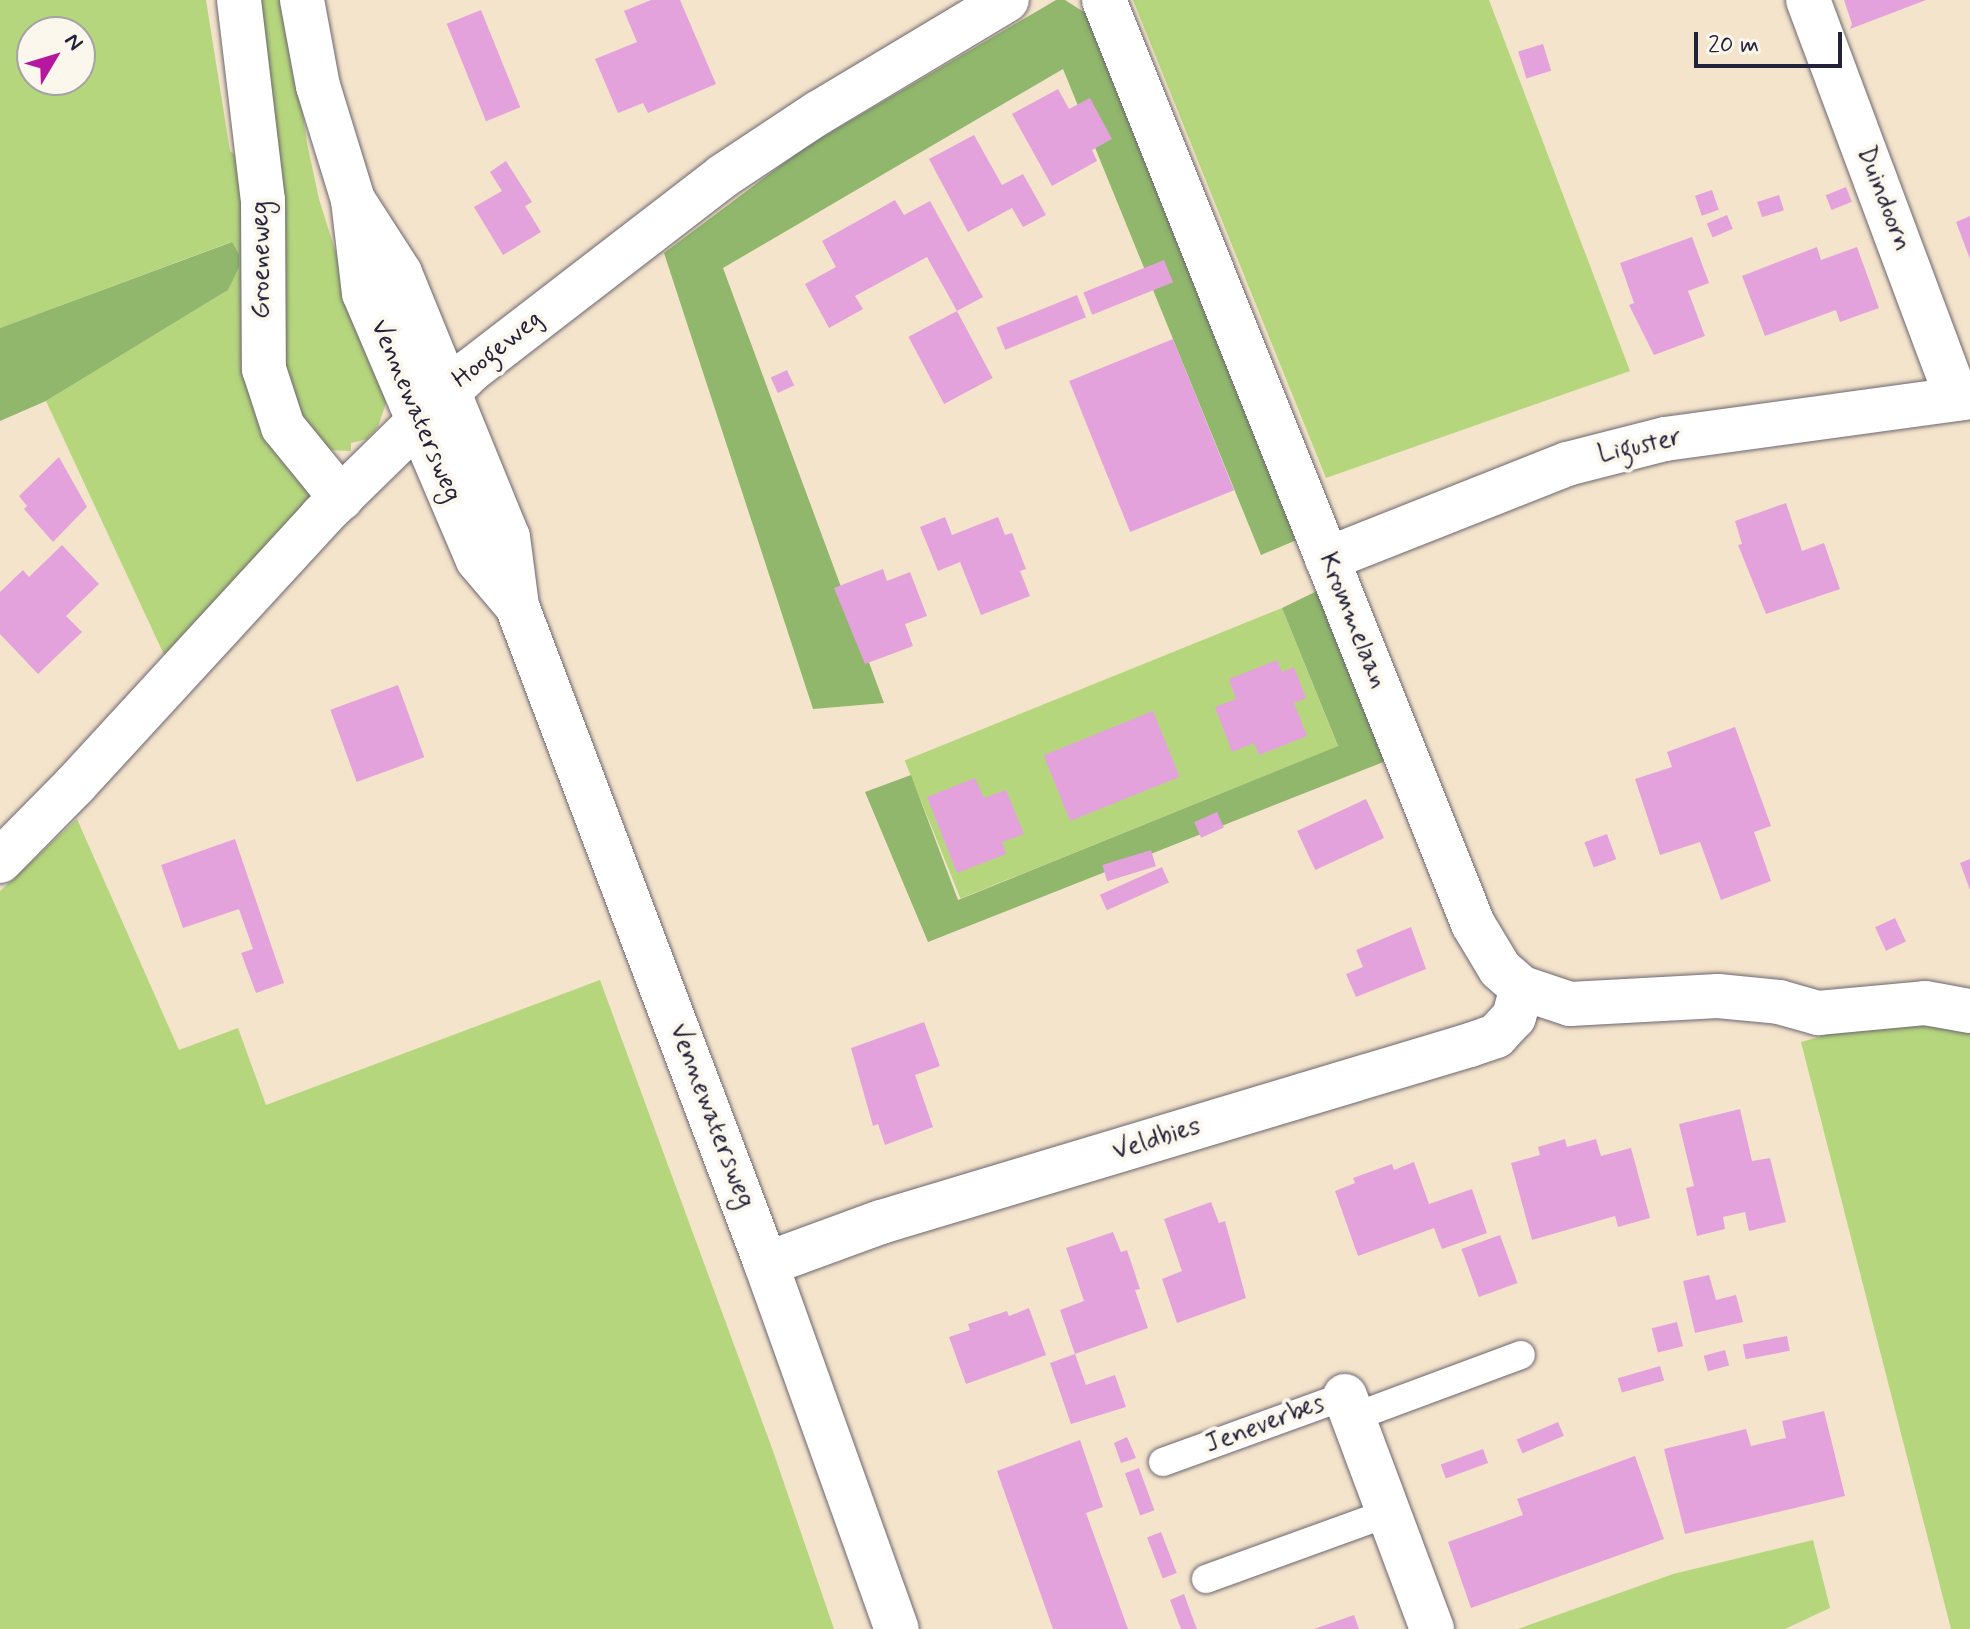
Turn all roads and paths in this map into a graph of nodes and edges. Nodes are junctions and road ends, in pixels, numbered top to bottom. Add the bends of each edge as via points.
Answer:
1 (239, 0) edge
2 (302, 0) edge
3 (1007, 0) edge
4 (1104, 0) edge
5 (1808, 0) edge
6 (1964, 397) edge
7 (435, 403) junction
8 (341, 498) junction
9 (1327, 559) junction
10 (0, 861) edge
11 (1522, 988) junction
12 (1970, 1011) edge
13 (766, 1264) junction
14 (1521, 1355) dead end
15 (1350, 1406) junction
16 (1163, 1462) dead end
17 (1388, 1513) junction
18 (1206, 1579) dead end
19 (897, 1629) edge
20 (1432, 1629) edge

1 - 8 street, Groeneweg via 263,200 264,369 283,427
2 - 7 street, Vennewatersweg via 318,86 353,200 364,293
3 - 7 street, Hoogeweg via 723,176
4 - 9 street, Krommelaan
5 - 6 street, Duindoorn
6 - 9 street, Liguster via 1665,439 1567,464
7 - 8 street, Hoogeweg
7 - 13 street, Vennewatersweg via 478,560 517,606
8 - 10 street, Hoogeweg
9 - 11 street, Krommelaan via 1473,924 1500,969
11 - 12 street, Krommelaan via 1570,1004 1718,996 1779,1002 1818,1013 1925,1003
11 - 13 street, Veldbies via 1514,1017 1496,1036 881,1222
13 - 19 street, Vennewatersweg
14 - 15 lane, Jeneverbes
15 - 16 lane, Jeneverbes
15 - 17 street, Jeneverbes
17 - 18 lane
17 - 20 street, Jeneverbes

